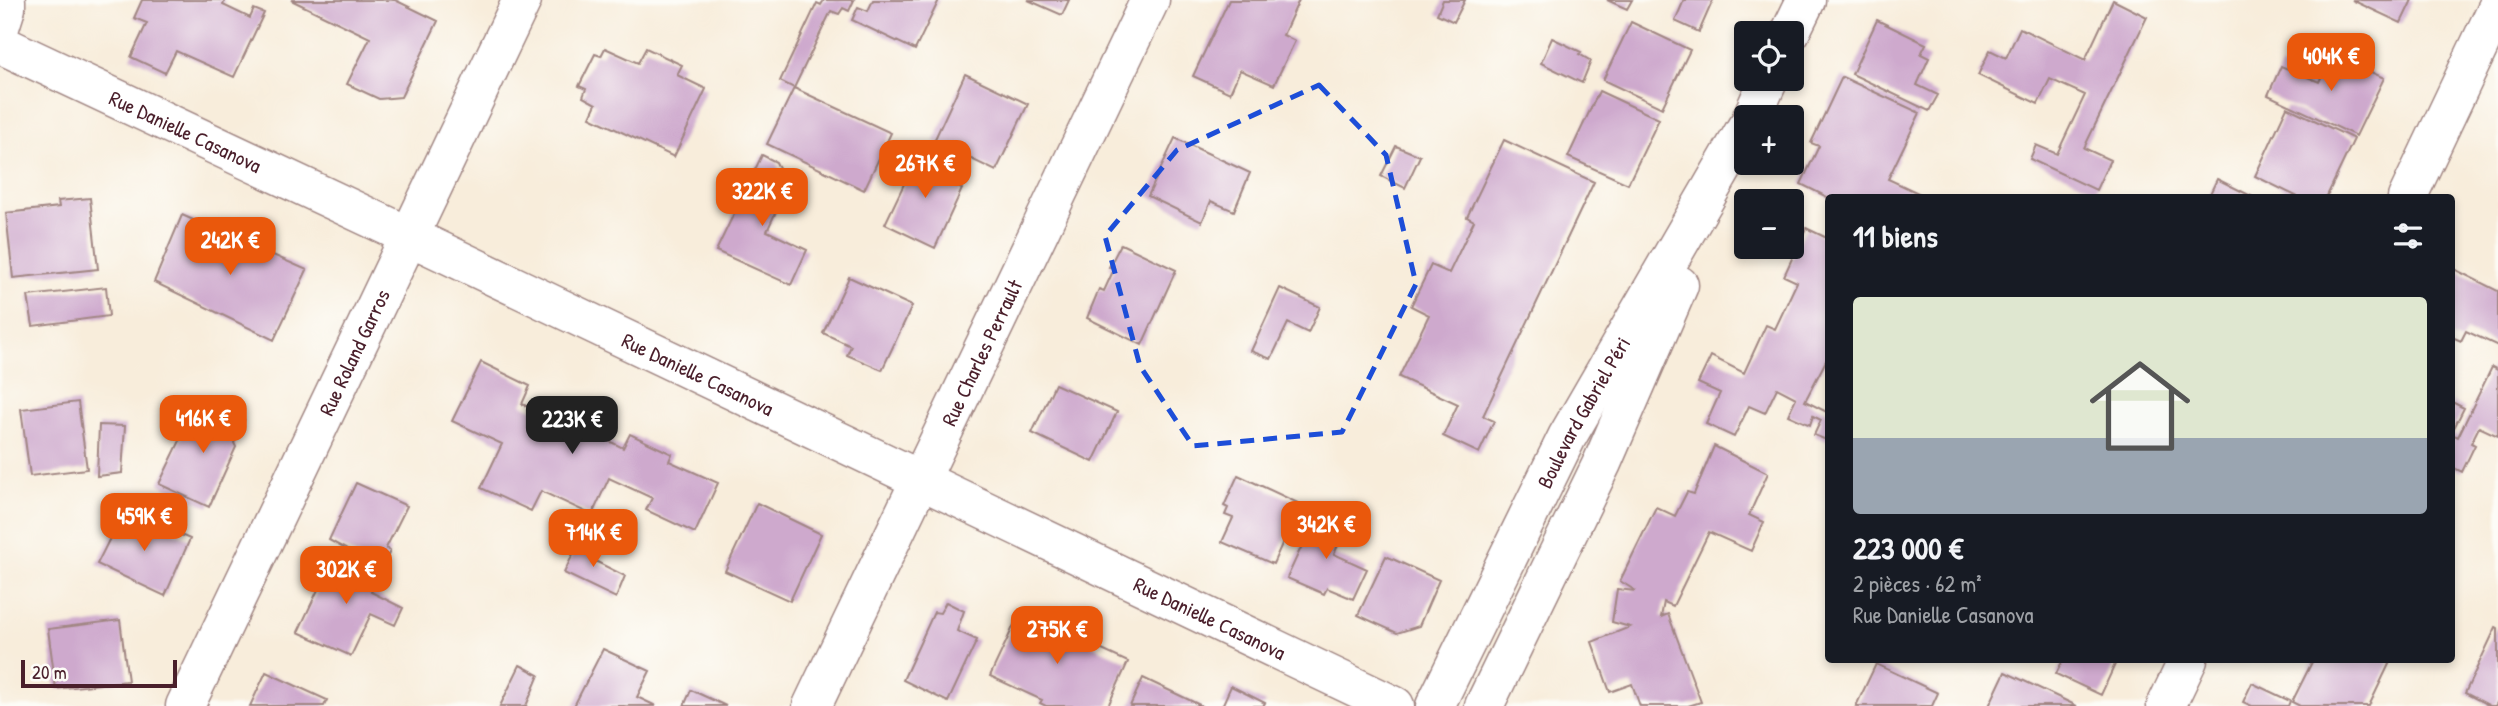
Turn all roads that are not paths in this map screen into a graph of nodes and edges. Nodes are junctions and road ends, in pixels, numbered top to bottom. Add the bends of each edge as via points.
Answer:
1 (6, 0) edge
2 (522, 0) edge
3 (1150, 0) edge
4 (1806, 0) edge
5 (2498, 6) edge
6 (1796, 21) edge
7 (0, 27) edge
8 (0, 44) edge
9 (1734, 149) edge
10 (1734, 156) edge
11 (2409, 194) edge
12 (409, 236) junction
13 (920, 479) junction
14 (2187, 663) edge
15 (185, 706) edge
16 (812, 706) edge
17 (1395, 706) edge
18 (1435, 706) edge
19 (1484, 706) edge
20 (2166, 706) edge

1 - 7 street
2 - 12 street, Rue Roland Garros
3 - 13 street, Rue Charles Perrault
4 - 6 street
5 - 11 street
8 - 12 street, Rue Danielle Casanova
9 - 18 street, Boulevard Gabriel Péri via 1567,437
10 - 19 street, Boulevard Gabriel Péri via 1602,463
12 - 13 street, Rue Danielle Casanova
12 - 15 street, Rue Roland Garros
13 - 16 street, Rue Charles Perrault
13 - 17 street, Rue Danielle Casanova
14 - 20 street

